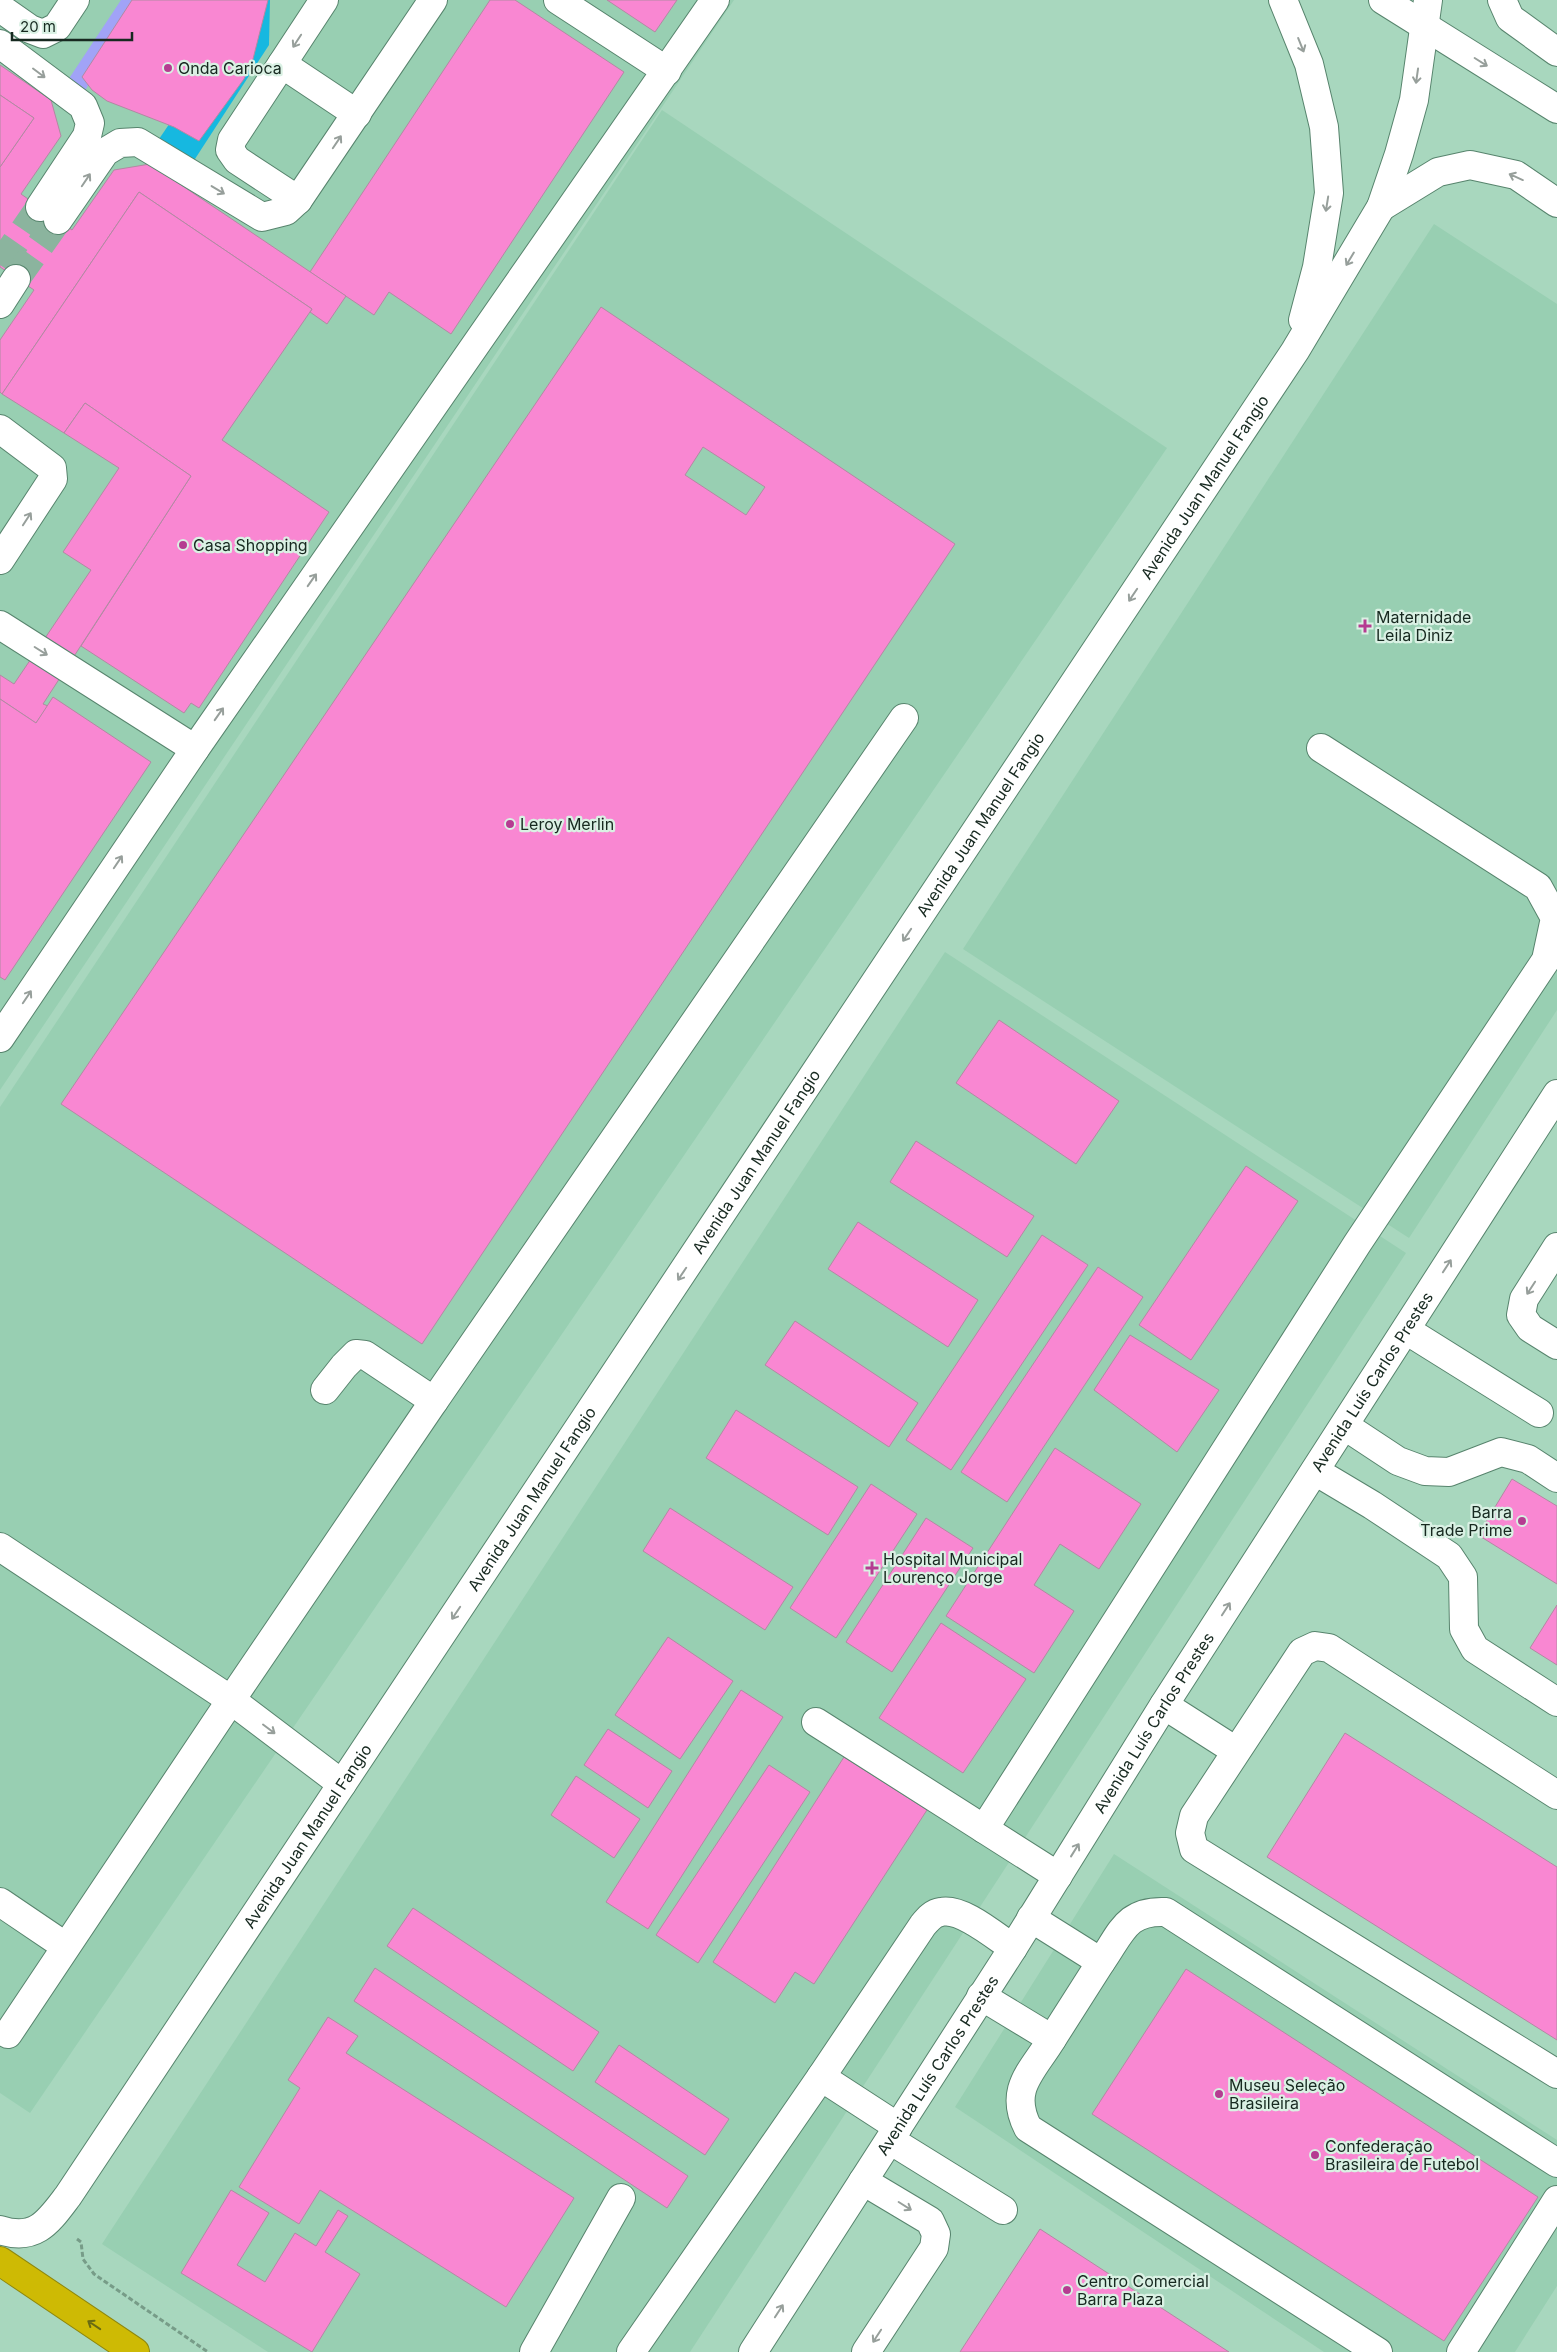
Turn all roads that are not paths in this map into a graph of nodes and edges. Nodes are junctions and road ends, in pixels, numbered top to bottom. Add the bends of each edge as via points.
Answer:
1 (75, 0) edge
2 (324, 0) edge
3 (433, 0) edge
4 (558, 0) edge
5 (715, 0) edge
6 (1283, 0) edge
7 (1383, 0) edge
8 (1428, 0) edge
9 (1502, 0) edge
10 (0, 8) edge
11 (1424, 27) junction
12 (0, 44) edge
13 (1557, 52) edge
14 (282, 64) junction
15 (667, 70) junction
16 (1557, 109) edge
17 (356, 114) junction
18 (298, 200) junction
19 (1557, 203) edge
20 (1381, 207) junction
21 (16, 279) tunnel mouth
22 (0, 304) edge
23 (1296, 351) junction
24 (0, 429) edge
25 (0, 560) edge
26 (0, 625) edge
27 (904, 718) dead end
28 (1322, 748) dead end
29 (195, 749) junction
30 (0, 1038) edge
31 (1557, 1094) edge
32 (1557, 1247) edge
33 (1406, 1330) junction
34 (1557, 1345) edge
35 (325, 1390) dead end
36 (434, 1401) junction
37 (1539, 1413) dead end
38 (1344, 1426) junction
39 (1315, 1471) junction
40 (1557, 1478) edge
41 (0, 1547) edge
42 (230, 1700) junction
43 (1557, 1702) edge
44 (1164, 1705) junction
45 (816, 1722) dead end
46 (1236, 1751) junction
47 (342, 1784) junction
48 (1557, 1795) edge
49 (984, 1830) junction
50 (1058, 1876) junction
51 (0, 1902) edge
52 (1031, 1918) junction
53 (65, 1946) junction
54 (1013, 1948) junction
55 (1101, 1962) junction
56 (981, 1996) junction
57 (8, 2034) dead end
58 (1052, 2039) junction
59 (1557, 2074) edge
60 (821, 2077) junction
61 (894, 2133) junction
62 (1557, 2163) edge
63 (863, 2181) junction
64 (621, 2198) dead end
65 (1557, 2200) edge
66 (1003, 2210) dead end
67 (0, 2230) edge
68 (0, 2261) edge
69 (135, 2352) edge
70 (534, 2352) edge
71 (631, 2352) edge
72 (753, 2352) edge
73 (866, 2352) edge
74 (1378, 2352) edge
75 (1461, 2352) edge

1 - 10 street via 57,27 43,34 30,30
2 -> 14 street
3 - 17 street
4 - 15 street
5 - 15 street
6 -> 23 street via 1309,64 1324,126 1329,193 1317,267
7 - 11 street
8 - 11 street, Avenida Juan Manuel Fangio
9 - 13 street via 1510,18
11 -> 16 street
11 -> 20 street, Avenida Juan Manuel Fangio via 1414,100
12 -> 18 street via 83,106 90,123 87,136 49,214 105,152 120,143 138,142 262,217 286,211
14 - 17 street
14 - 18 street via 232,140 230,150 237,160
29 -> 15 street
18 -> 17 street
19 -> 20 street via 1516,175 1470,164 1438,172
20 -> 23 street, Avenida Juan Manuel Fangio
21 - 22 street
23 -> 47 street, Avenida Juan Manuel Fangio
25 -> 24 street via 53,480 52,468
26 -> 29 street
27 - 36 street
28 - 49 street via 1538,887 1555,918 1546,960 1352,1253
30 -> 29 street
33 -> 31 street, Avenida Luís Carlos Prestes
32 -> 34 street via 1524,1299 1521,1315 1530,1328
33 - 37 street
33 - 38 street, Avenida Luís Carlos Prestes
35 - 36 street via 356,1354 365,1355
36 - 42 street
38 - 39 street, Avenida Luís Carlos Prestes
38 - 40 street via 1398,1461 1425,1472 1449,1472 1501,1452 1528,1459
39 - 43 street via 1449,1556 1463,1577 1464,1629 1475,1649
44 -> 39 street, Avenida Luís Carlos Prestes
41 - 42 street
42 -> 47 street
42 - 53 street
44 - 46 street
50 -> 44 street, Avenida Luís Carlos Prestes
45 - 49 street
46 - 48 street via 1302,1652 1315,1646 1330,1648
46 - 59 street via 1194,1816 1190,1833 1194,1849
47 - 67 street, Avenida Juan Manuel Fangio via 50,2220 37,2230 23,2234
49 - 50 street
50 - 52 street, Avenida Luís Carlos Prestes
51 - 53 street
52 - 54 street, Avenida Luís Carlos Prestes
52 - 55 street
53 - 57 street
54 - 56 street, Avenida Luís Carlos Prestes
54 - 60 street via 964,1916 942,1912 931,1916
55 - 58 street
55 - 62 street via 1131,1919 1148,1911 1166,1912
56 - 58 street
56 - 61 street, Avenida Luís Carlos Prestes
58 - 74 street via 1019,2092 1020,2112 1028,2128
60 - 61 street
60 - 71 street
61 - 63 street, Avenida Luís Carlos Prestes
61 - 66 street
72 -> 63 street, Avenida Luís Carlos Prestes
63 -> 73 street via 930,2221 936,2234 934,2248
64 - 70 street
65 - 75 street
69 -> 68 highway

